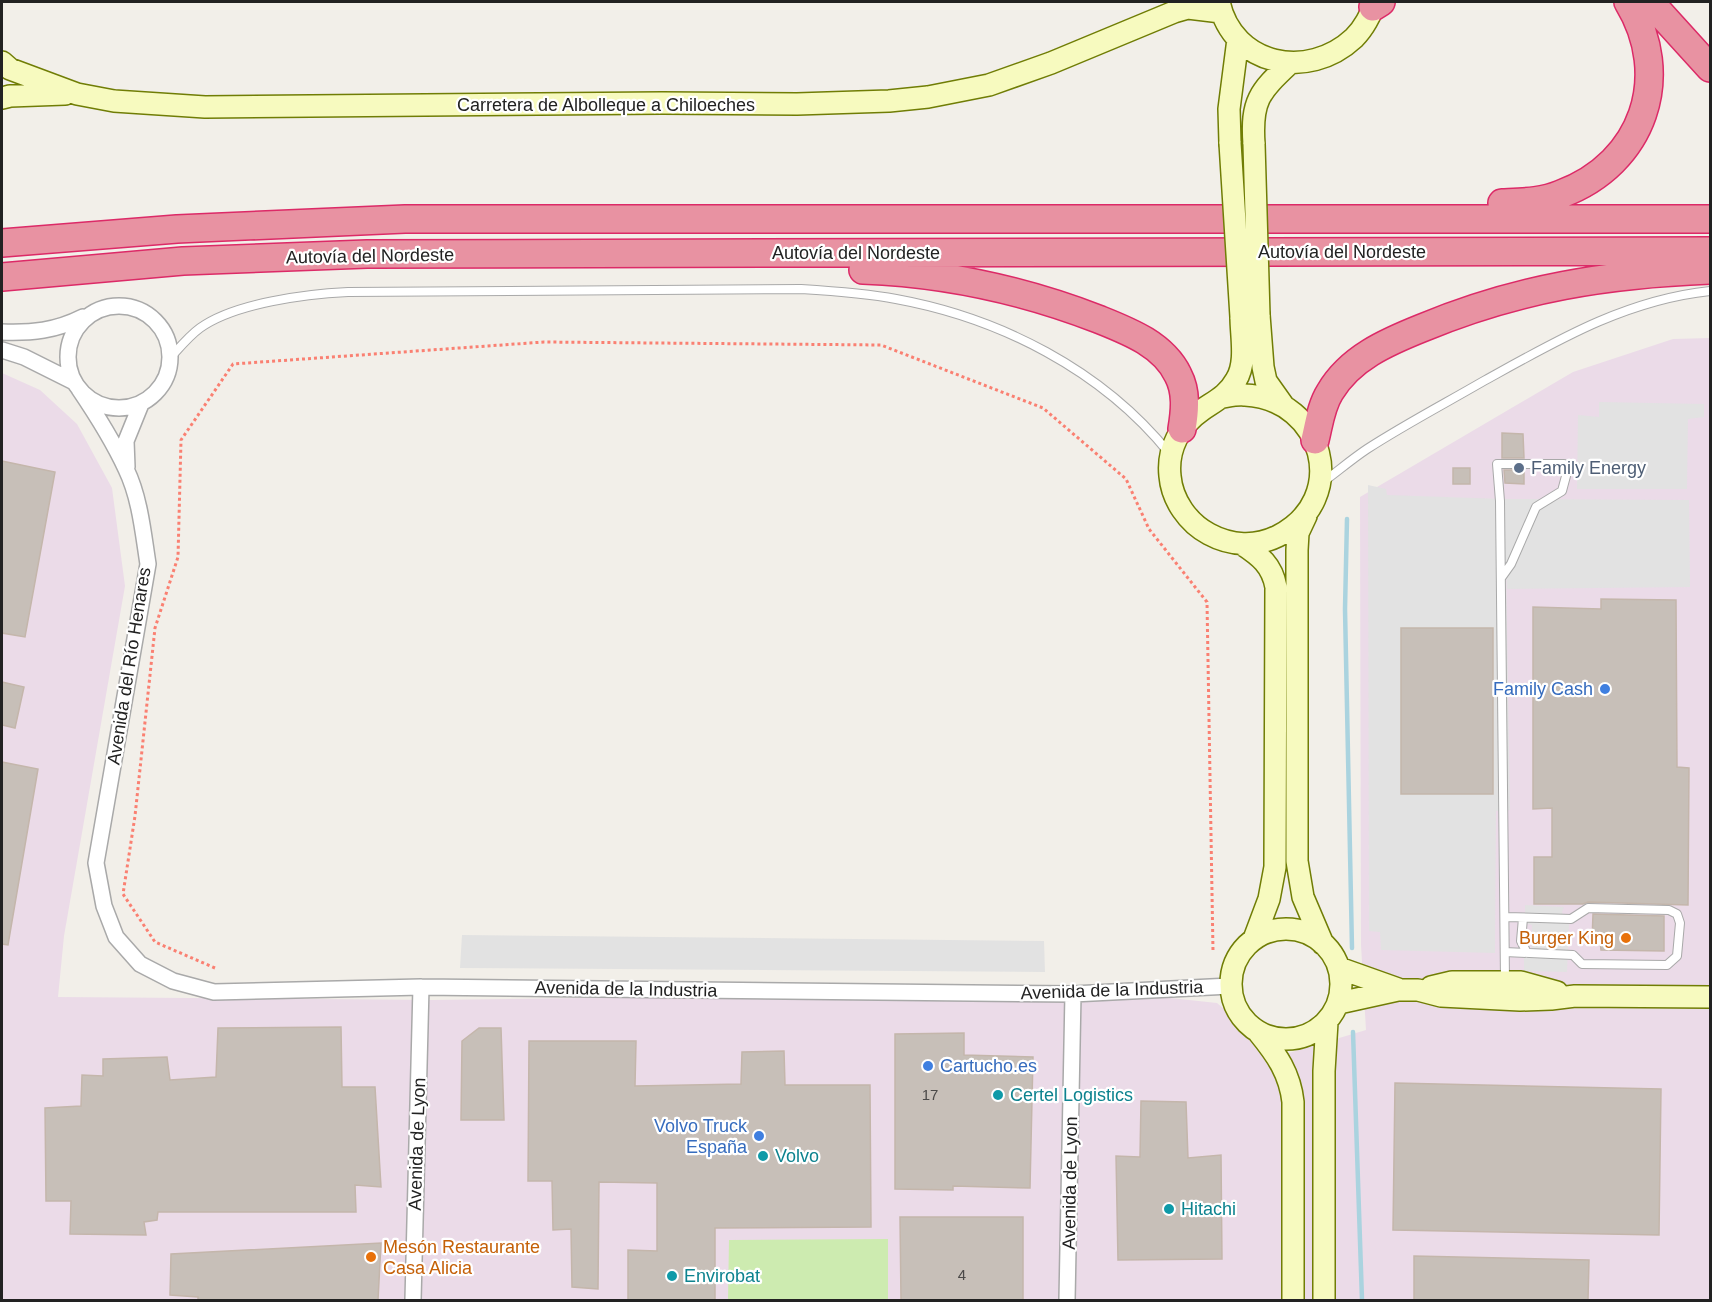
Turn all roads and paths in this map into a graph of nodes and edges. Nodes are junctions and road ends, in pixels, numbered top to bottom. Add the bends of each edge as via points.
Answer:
1 (1172, 2) edge
2 (1628, 2) edge
3 (1650, 2) edge
4 (1376, 3) edge
5 (1220, 7) edge
6 (1124, 32) junction
7 (1238, 39) junction
8 (2, 62) edge
9 (1290, 63) junction
10 (1710, 68) edge
11 (77, 94) junction
12 (2, 98) edge
13 (1314, 219) junction
14 (1710, 219) edge
15 (2, 243) edge
16 (1710, 251) edge
17 (367, 254) junction
18 (1710, 270) edge
19 (2, 277) edge
20 (1710, 291) edge
21 (94, 312) junction
22 (1250, 316) junction
23 (2, 332) edge
24 (2, 350) edge
25 (171, 357) junction
26 (76, 385) junction
27 (1222, 398) junction
28 (141, 404) junction
29 (1284, 406) junction
30 (1182, 429) junction
31 (1315, 440) junction
32 (1171, 454) junction
33 (127, 470) junction
34 (1319, 484) junction
35 (1309, 510) junction
36 (1242, 544) junction
37 (1501, 578) junction
38 (96, 863) joint
39 (1506, 917) junction
40 (1523, 918) junction
41 (1254, 939) junction
42 (1323, 944) junction
43 (1213, 951) dead end
44 (1505, 952) junction
45 (1527, 953) junction
46 (215, 968) dead end
47 (1339, 968) junction
48 (1505, 982) junction
49 (1230, 986) junction
50 (421, 987) junction
51 (1408, 990) junction
52 (1073, 994) junction
53 (1441, 996) junction
54 (1575, 996) junction
55 (1710, 997) edge
56 (1338, 1003) junction
57 (1328, 1022) junction
58 (1259, 1033) junction
59 (412, 1300) edge
60 (1067, 1300) edge
61 (1293, 1300) edge
62 (1324, 1300) edge

1 - 6 main road, Carretera de Albolleque a Chiloeches
2 - 13 highway via 1649,54 1650,86 1632,135 1600,172 1561,195 1529,202 1377,204
3 - 10 highway
4 - 9 main road via 1361,31 1341,50 1317,61
5 - 6 main road, Carretera de Albolleque a Chiloeches via 1188,8
5 - 7 main road
6 - 11 main road, Carretera de Albolleque a Chiloeches via 989,85 889,101 797,105 205,107 114,101
7 - 9 main road via 1253,51
7 - 22 main road, bridge via 1229,109 1230,143
8 - 11 main road, Carretera de Albolleque a Chiloeches via 10,69
9 - 22 main road, bridge via 1269,82 1254,108
11 - 12 main road, Carretera de Albolleque a Chiloeches
13 - 14 highway, Autovía del Nordeste
13 - 15 highway, Autovía del Nordeste via 405,219 177,229
16 - 17 highway, Autovía del Nordeste
17 - 19 highway, Autovía del Nordeste via 183,261
17 - 30 highway via 523,269 864,270 980,284 1088,315 1156,349 1169,361 1183,388
18 - 31 highway via 1650,272 1539,289 1458,313 1386,343 1357,362 1330,392
20 - 34 lane via 1647,303 1581,329 1457,396 1366,450
21 - 23 street via 65,327
21 - 25 street via 111,306 129,306 145,312 168,339
21 - 26 street via 81,321 68,350 68,366
22 - 27 main road via 1237,380
22 - 29 main road via 1266,381
24 - 26 street via 24,357
25 - 28 street via 163,385
25 - 32 lane via 196,332 217,319 267,303 319,294 801,289 857,294 954,313 1038,348 1115,399
26 - 28 street via 92,400 108,407
26 - 33 street, Avenida del Río Henares
27 - 29 main road via 1244,394
27 - 30 main road via 1200,411
28 - 33 street, Avenida del Río Henares via 126,441
29 - 31 main road via 1300,418
30 - 32 main road
31 - 34 main road via 1321,466
32 - 36 main road via 1170,476 1175,497 1186,516 1202,531
33 - 38 street, Avenida del Río Henares via 141,514 148,564
34 - 35 main road
35 - 36 main road via 1291,529 1268,541
35 - 42 main road via 1298,533 1297,550 1297,861 1303,897
36 - 41 main road via 1268,564 1276,587 1275,867
37 - 37 lane via 1536,507 1562,491 1564,464 1497,464
37 - 39 lane
38 - 50 street, Avenida de la Industria via 104,906 116,937 140,964 173,981 214,992
39 - 40 lane
39 - 44 lane
40 - 45 lane via 1521,941
40 - 45 lane via 1571,919 1588,908 1637,908 1669,910 1677,914 1680,923 1677,956 1667,965 1582,964 1573,955
41 - 42 main road via 1275,930 1297,930
41 - 49 main road via 1236,959
42 - 47 main road
43 - 46 path via 1207,602 1149,529 1126,479 1043,408 881,345 544,342 233,364 181,440 178,557 155,628 123,894 155,942
44 - 45 lane
44 - 48 lane
47 - 51 main road
47 - 56 main road
48 - 51 main road via 1452,982
48 - 53 main road via 1503,991 1457,989
48 - 54 main road via 1521,982
49 - 52 street, Avenida de la Industria
49 - 58 main road via 1244,1021
50 - 52 street, Avenida de la Industria
50 - 59 street, Avenida de Lyon
51 - 53 main road
51 - 56 main road
52 - 60 street, Avenida de Lyon
53 - 54 main road via 1520,1000
54 - 55 main road
56 - 57 main road
57 - 58 main road via 1295,1039 1276,1039
57 - 62 main road via 1324,1071
58 - 61 main road via 1281,1060 1292,1095

